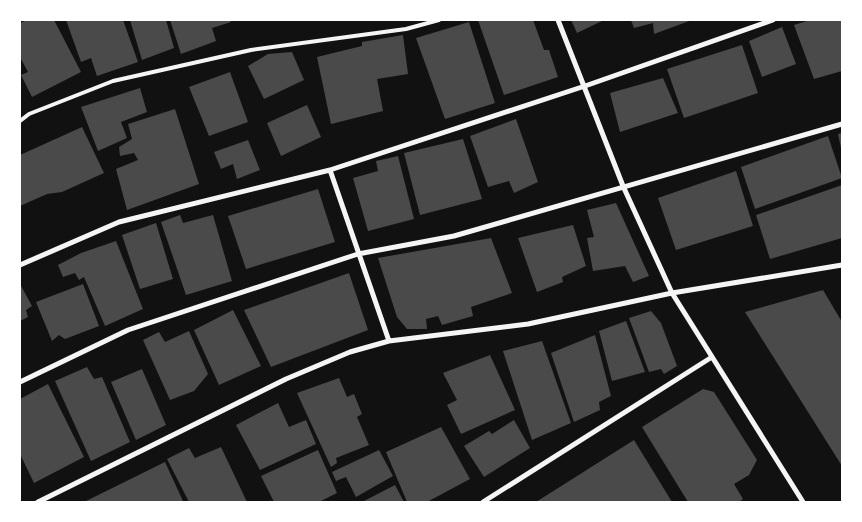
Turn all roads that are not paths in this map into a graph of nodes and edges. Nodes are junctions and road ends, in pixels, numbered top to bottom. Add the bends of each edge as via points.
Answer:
1 (439, 20) edge
2 (558, 20) edge
3 (773, 20) edge
4 (585, 86) junction
5 (20, 121) edge
6 (842, 124) edge
7 (330, 170) junction
8 (623, 186) junction
9 (358, 254) junction
10 (20, 265) edge
11 (842, 265) edge
12 (672, 293) junction
13 (389, 341) junction
14 (712, 357) junction
15 (20, 382) edge
16 (38, 502) edge
17 (483, 502) edge
18 (803, 502) edge

1 - 5 lane via 406,29 251,50 113,81 29,114
2 - 4 street
3 - 4 street
4 - 7 street
4 - 8 street
6 - 8 street
7 - 9 street
7 - 10 street via 119,222
8 - 9 street via 454,236
8 - 12 street
9 - 13 street
9 - 15 street via 128,330
11 - 12 street
12 - 13 street via 528,324
12 - 14 street
13 - 16 street via 350,352 286,379
14 - 17 street
14 - 18 street

